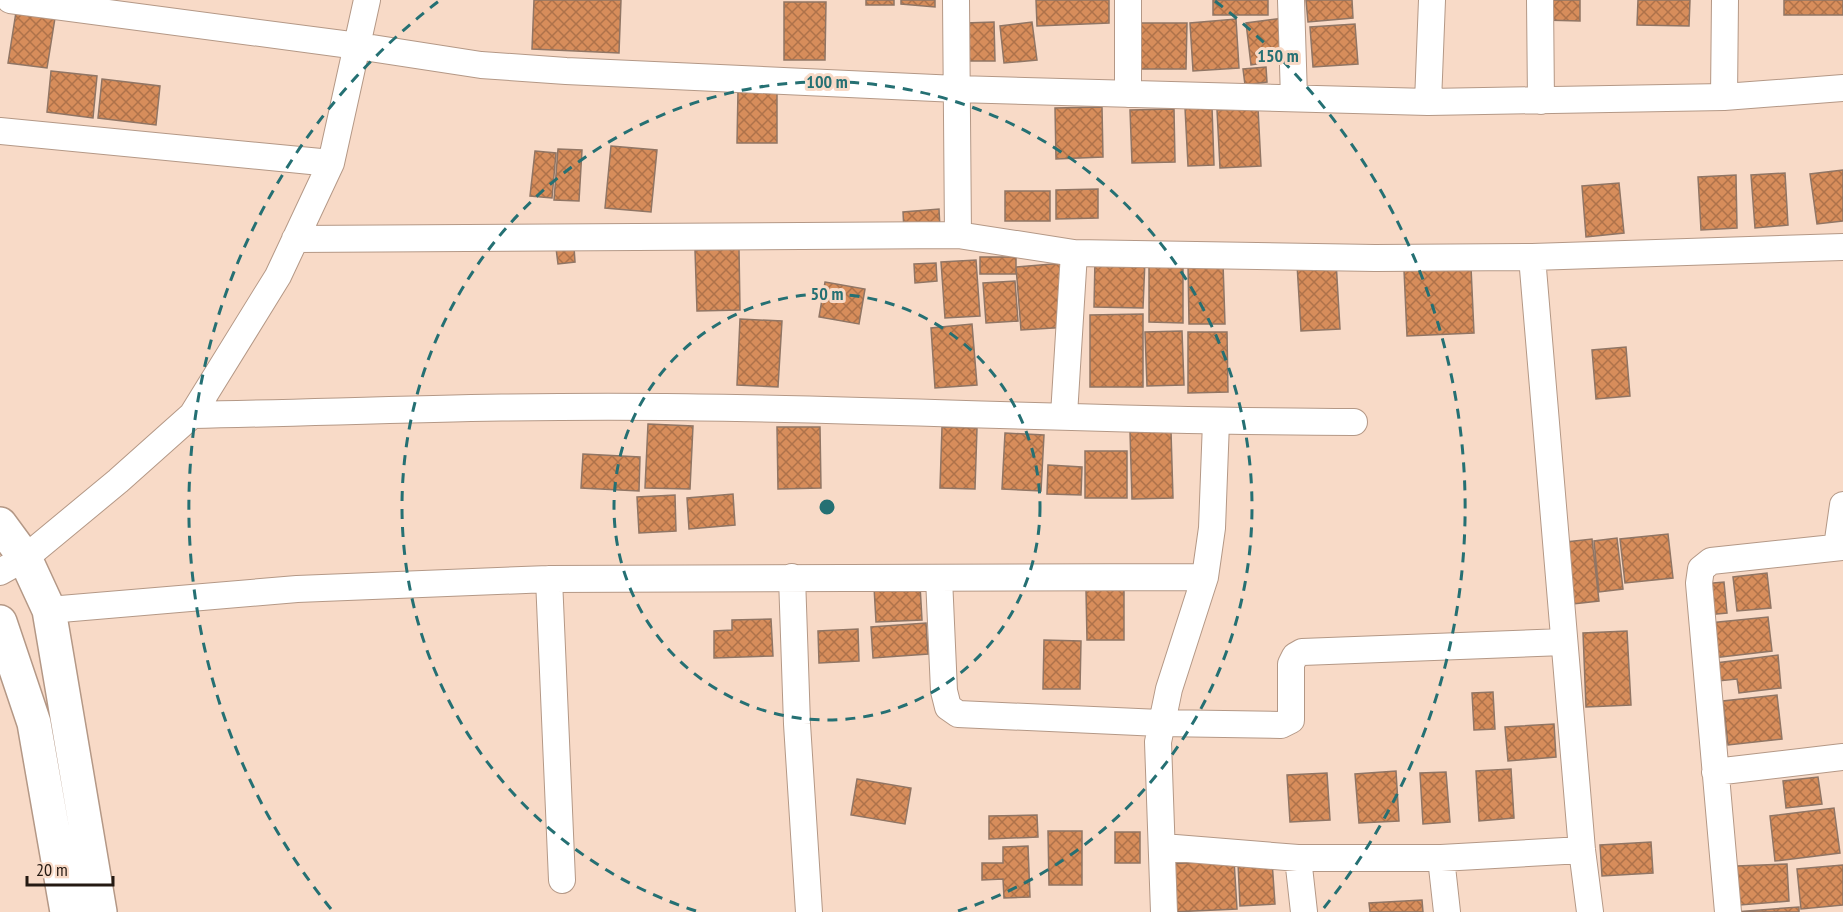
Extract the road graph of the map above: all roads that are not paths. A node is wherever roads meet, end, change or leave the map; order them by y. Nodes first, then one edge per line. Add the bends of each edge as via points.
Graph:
1 (10, 0) edge
2 (367, 0) edge
3 (956, 0) edge
4 (1128, 0) edge
5 (1291, 0) edge
6 (1432, 0) edge
7 (1540, 0) edge
8 (1725, 0) edge
9 (358, 46) junction
10 (1843, 88) edge
11 (957, 90) junction
12 (1128, 93) junction
13 (1724, 97) junction
14 (1294, 98) junction
15 (1541, 101) junction
16 (1428, 102) junction
17 (0, 131) edge
18 (331, 163) junction
19 (958, 235) junction
20 (295, 240) junction
21 (1843, 247) edge
22 (1074, 253) junction
23 (1532, 257) junction
24 (192, 415) junction
25 (1064, 415) junction
26 (1216, 422) junction
27 (1354, 422) dead end
28 (1843, 506) edge
29 (0, 524) edge
30 (1840, 547) edge
31 (13, 565) edge
32 (792, 577) junction
33 (1205, 577) junction
34 (939, 578) junction
35 (549, 579) junction
36 (49, 610) junction
37 (0, 622) edge
38 (1564, 642) junction
39 (1160, 723) junction
40 (1843, 757) edge
41 (1715, 772) junction
42 (1163, 848) junction
43 (1582, 850) junction
44 (1298, 858) junction
45 (1441, 858) junction
46 (562, 880) dead end
47 (67, 912) edge
48 (100, 912) edge
49 (809, 912) edge
50 (1164, 912) edge
51 (1305, 912) edge
52 (1447, 912) edge
53 (1590, 912) edge
54 (1728, 912) edge

1 - 9 street
2 - 9 street
3 - 11 street
4 - 12 street
5 - 14 street
6 - 16 street
7 - 15 street
8 - 13 street
9 - 11 street via 481,65
9 - 18 street
10 - 13 street
11 - 12 street
11 - 19 street
12 - 14 street
13 - 15 street
14 - 16 street
15 - 16 street
17 - 18 street
18 - 20 street
19 - 20 street
19 - 22 street
20 - 24 street via 278,276
21 - 23 street
22 - 23 street
22 - 25 street
23 - 38 street
24 - 25 street via 663,407
24 - 31 street via 118,481
25 - 26 street
26 - 27 street
26 - 33 street via 1212,528
28 - 30 street
29 - 31 street
30 - 41 street via 1711,561 1701,569 1698,583
31 - 36 street
32 - 34 street
32 - 35 street
32 - 49 street
33 - 34 street
33 - 39 street
34 - 39 street via 944,691 948,706 958,714
35 - 36 street via 297,589
35 - 46 street
36 - 48 street
37 - 47 street via 33,723
38 - 39 street via 1302,652 1292,663 1291,720 1287,724
38 - 43 street
39 - 42 street
40 - 41 street
41 - 54 street
42 - 44 street
42 - 50 street
43 - 45 street
43 - 53 street
44 - 45 street
44 - 51 street
45 - 52 street

